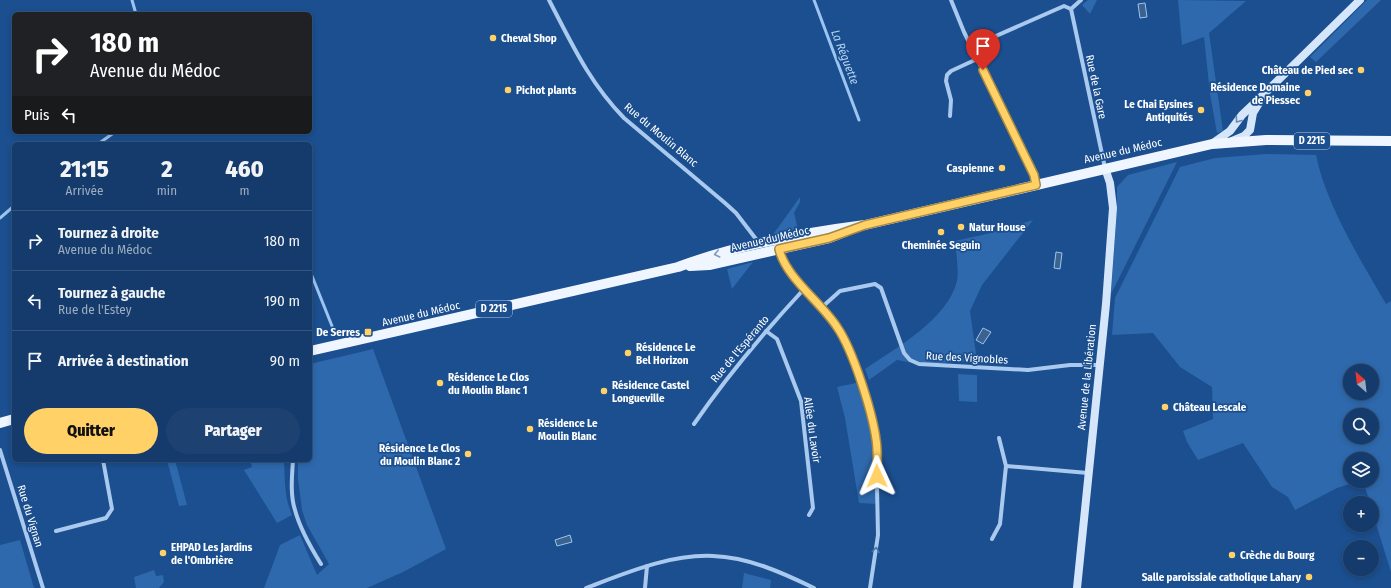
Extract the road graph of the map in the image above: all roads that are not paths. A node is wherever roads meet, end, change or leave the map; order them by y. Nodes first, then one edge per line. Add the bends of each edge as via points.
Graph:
1 (549, 0) edge
2 (951, 0) edge
3 (1081, 0) edge
4 (1360, 0) edge
5 (1071, 9) junction
6 (971, 47) junction
7 (977, 59) junction
8 (1263, 96) junction
9 (950, 116) dead end
10 (1250, 130) junction
11 (1266, 140) junction
12 (1232, 141) junction
13 (1391, 141) edge
14 (1212, 144) junction
15 (1105, 168) junction
16 (1036, 185) junction
17 (778, 245) junction
18 (760, 249) junction
19 (804, 288) junction
20 (821, 308) junction
21 (766, 331) junction
22 (312, 351) edge
23 (1098, 365) junction
24 (12, 420) edge
25 (0, 423) edge
26 (694, 424) dead end
27 (999, 438) dead end
28 (0, 450) edge
29 (103, 462) edge
30 (293, 462) edge
31 (1006, 466) junction
32 (1088, 473) junction
33 (808, 515) dead end
34 (56, 531) dead end
35 (992, 539) dead end
36 (321, 564) dead end
37 (647, 566) junction
38 (43, 588) edge
39 (586, 588) edge
40 (645, 588) edge
41 (814, 588) edge
42 (870, 588) edge
43 (1077, 588) edge

1 - 18 street, Rue du Moulin Blanc via 587,72 613,107 725,202 754,235
2 - 6 street
3 - 5 street
4 - 8 street
5 - 6 street via 1064,6
5 - 15 street, Rue de la Gare
6 - 7 street
7 - 9 street via 947,75 951,100
7 - 16 street via 1034,175
8 - 10 street via 1253,113
8 -> 14 street via 1242,115 1230,131
10 - 11 street
10 - 12 street
11 - 12 main road, Avenue du Médoc / D 2215
11 - 13 main road, Avenue du Médoc / D 2215
12 - 14 main road, Avenue du Médoc / D 2215
14 - 15 main road, Avenue du Médoc / D 2215
15 - 16 main road, Avenue du Médoc / D 2215
15 - 23 street, Avenue de la Libération via 1113,208 1106,304
16 - 17 main road, Avenue du Médoc / D 2215 via 865,225 827,230
17 - 18 main road, Avenue du Médoc / D 2215
17 - 19 street via 785,264
18 - 22 main road, Avenue du Médoc / D 2215 via 708,256 678,267
19 - 20 street
19 - 21 street, Rue de l'Espéranto
20 - 23 street, Rue des Vignobles via 840,291 875,284 881,288 904,354 919,364 1028,370
42 -> 20 street via 878,535 876,439 861,382 845,343 837,327
21 - 26 street, Rue de l'Espéranto via 715,393
21 - 33 street, Allée du Lavoir via 777,339 801,401 813,508
23 - 32 street, Avenue de la Libération
24 - 25 main road
27 - 31 street
28 - 38 street, Rue du Vignan
29 - 34 street via 112,509 110,514 106,518
30 - 36 street via 295,510
31 - 32 street
31 - 35 street via 1000,524
32 - 43 street, Avenue de la Libération
37 - 39 street
37 - 40 street
37 - 41 street via 697,556 726,557 779,571

